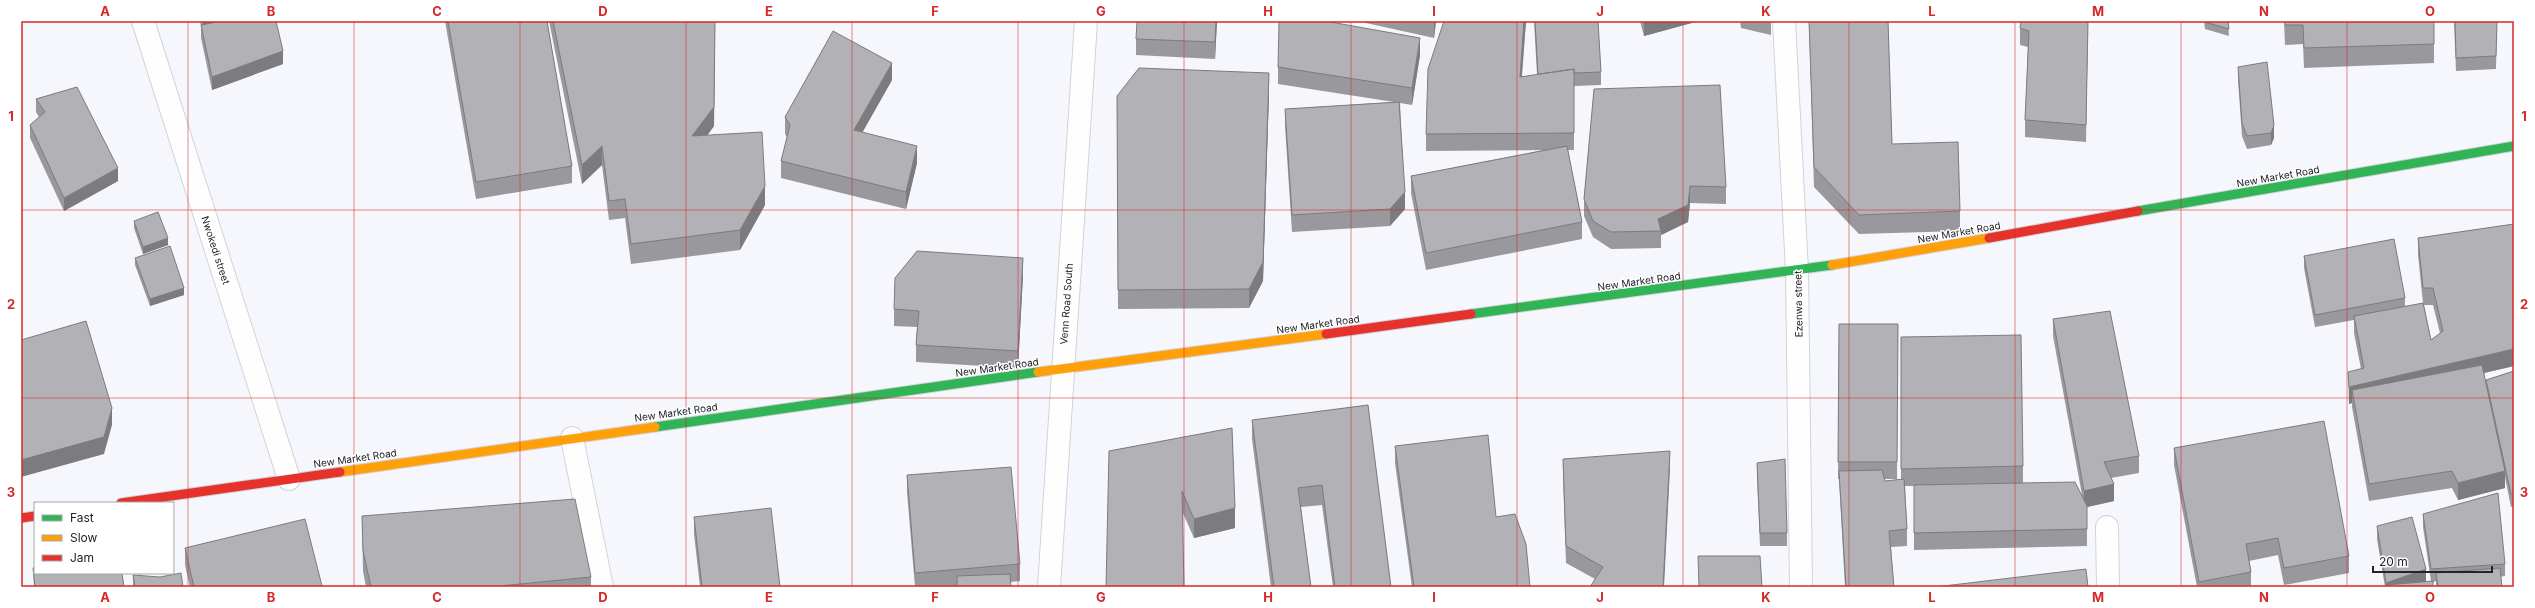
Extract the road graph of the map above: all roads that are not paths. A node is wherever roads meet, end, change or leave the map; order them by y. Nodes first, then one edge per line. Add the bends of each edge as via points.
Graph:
1 (143, 21) edge
2 (1086, 21) edge
3 (1784, 21) edge
4 (2514, 146) edge
5 (1797, 271) junction
6 (1062, 369) junction
7 (572, 438) junction
8 (289, 479) junction
9 (128, 502) edge
10 (34, 516) edge
11 (21, 518) edge
12 (2107, 526) dead end
13 (602, 587) edge
14 (1050, 587) edge
15 (1801, 587) edge
16 (2108, 587) edge

1 - 8 street, Nwokedi street
2 - 6 street, Venn Road South
3 - 5 street, Ezenwa street
4 - 5 street, New Market Road
5 - 6 street, New Market Road
5 - 15 street, Ezenwa street
6 - 7 street, New Market Road
6 - 14 street, Venn Road South
7 - 8 street, New Market Road
7 - 13 street
8 - 9 street, New Market Road
10 - 11 street
12 - 16 street

